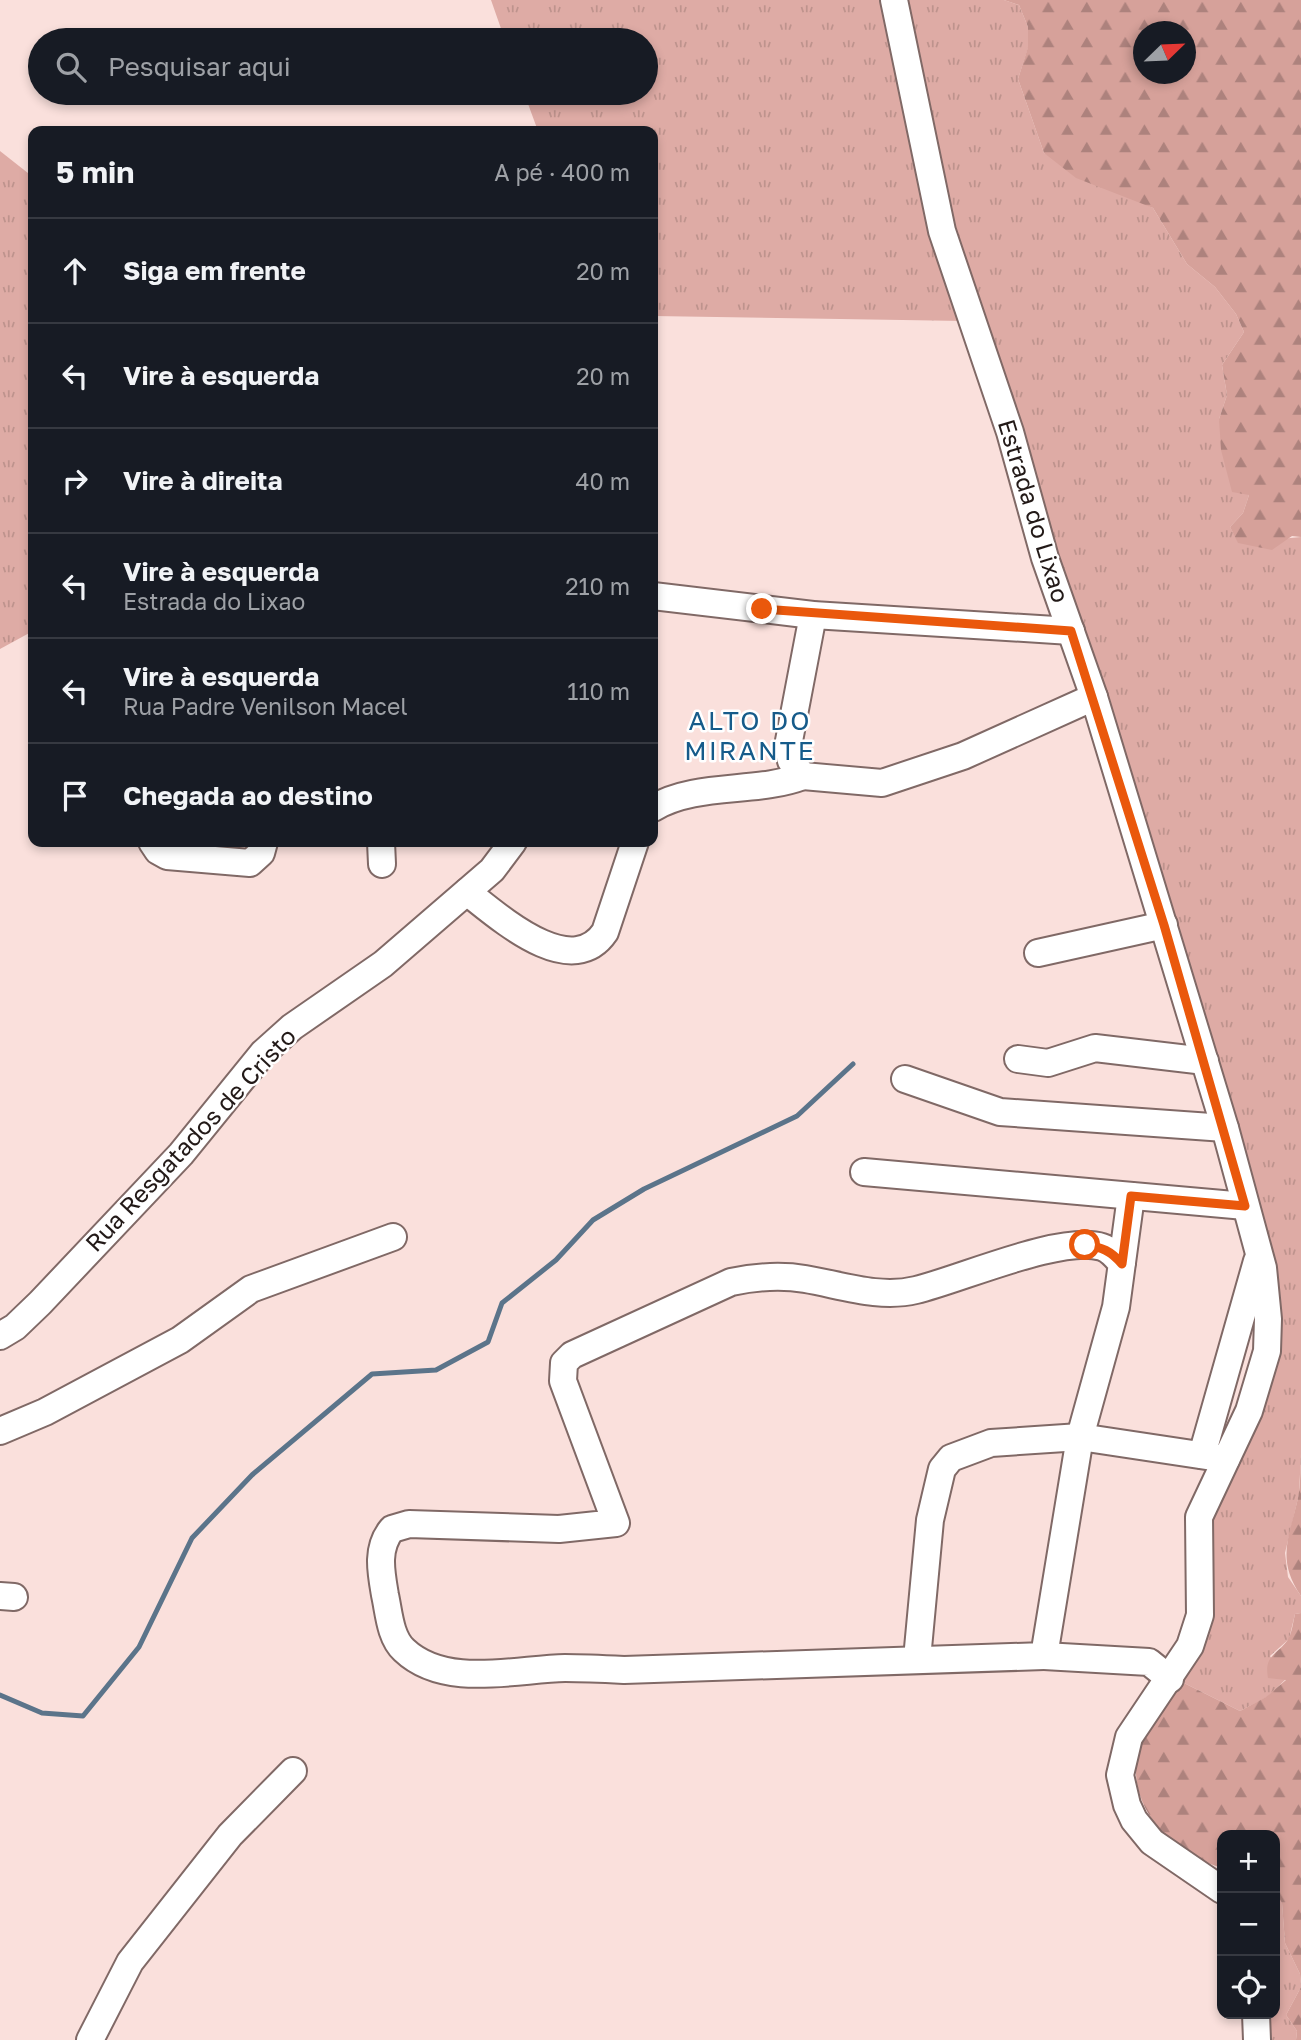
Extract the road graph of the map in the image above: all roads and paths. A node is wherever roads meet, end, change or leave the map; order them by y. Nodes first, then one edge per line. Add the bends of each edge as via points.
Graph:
1 (894, 0) edge
2 (658, 597) edge
3 (813, 615) junction
4 (1071, 631) junction
5 (1094, 697) junction
6 (803, 776) junction
7 (658, 806) edge
8 (156, 847) edge
9 (263, 847) edge
10 (509, 847) edge
11 (633, 847) edge
12 (467, 892) junction
13 (1164, 925) junction
14 (1038, 953) dead end
15 (1018, 1059) dead end
16 (1205, 1061) junction
17 (905, 1079) dead end
18 (1225, 1128) junction
19 (864, 1171) dead end
20 (1131, 1196) junction
21 (1245, 1206) junction
22 (393, 1237) dead end
23 (1259, 1252) junction
24 (1122, 1264) junction
25 (0, 1336) edge
26 (0, 1431) edge
27 (1080, 1437) junction
28 (1214, 1457) junction
29 (1044, 1656) junction
30 (917, 1659) junction
31 (1170, 1679) junction
32 (293, 1771) dead end
33 (1217, 1887) edge
34 (1256, 2019) edge
35 (90, 2040) edge
36 (1257, 2040) edge

1 - 4 street, Estrada do Lixao via 942,231
2 - 3 street
3 - 4 street
3 - 6 street via 788,746 791,761
4 - 5 street, Estrada do Lixao
5 - 6 street via 963,756 882,783
5 - 13 street, Estrada do Lixao
6 - 7 street
8 - 9 street via 167,856 250,863
10 - 12 street, Rua Resgatados de Cristo
11 - 12 street via 605,932 588,950 564,950 534,939
12 - 25 street, Rua Resgatados de Cristo via 383,964 292,1027 264,1053 181,1154 40,1303
13 - 14 street
13 - 16 street, Estrada do Lixao
15 - 16 street via 1048,1063 1095,1048
16 - 18 street, Estrada do Lixao
17 - 18 street via 1000,1112
18 - 21 street, Estrada do Lixao
19 - 20 street
20 - 21 street
20 - 24 street
21 - 23 street, Estrada do Lixao
22 - 26 street via 251,1289 180,1340 46,1412
23 - 28 street
23 - 28 street, Estrada do Lixao via 1268,1351 1249,1411
24 - 27 street via 1116,1307
24 - 30 street via 1102,1247 1085,1245 1026,1256 898,1293 786,1277 731,1282 564,1363 563,1381 616,1523 559,1529 408,1524 392,1529 382,1548 380,1566 395,1637 404,1650 439,1669 470,1674
27 - 28 street
27 - 29 street
27 - 30 street via 990,1443 951,1458 942,1469 930,1520
28 - 31 street, Estrada do Lixao via 1199,1517 1200,1615 1190,1646
29 - 30 street
29 - 31 street via 1149,1662
31 - 33 street, Estrada do Lixao via 1129,1737 1120,1775 1133,1820 1152,1842
32 - 35 street via 230,1835 130,1962
34 - 36 street

